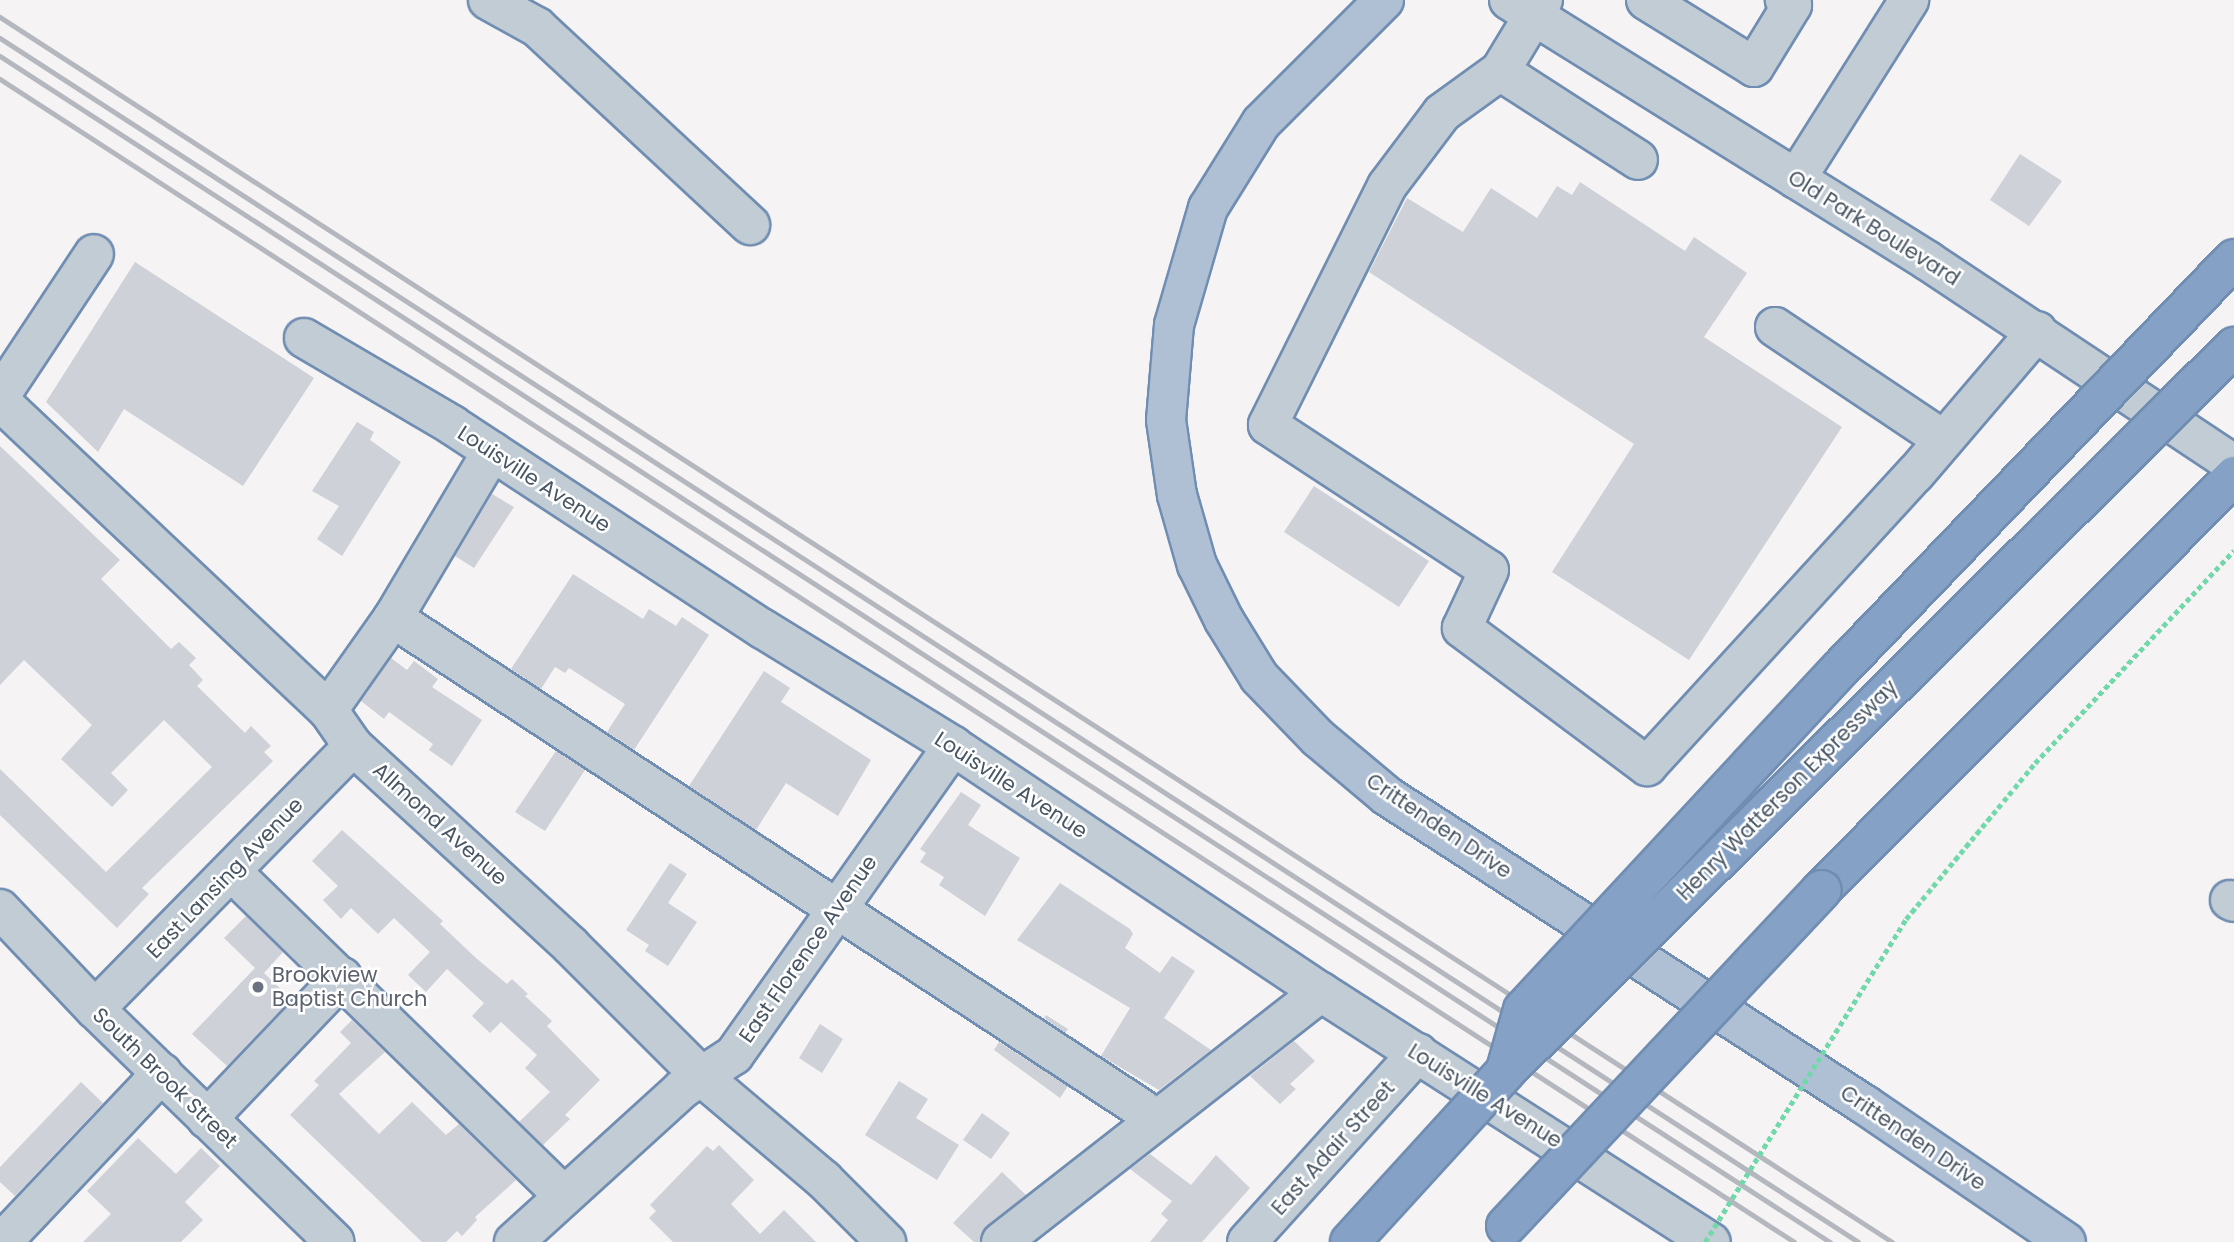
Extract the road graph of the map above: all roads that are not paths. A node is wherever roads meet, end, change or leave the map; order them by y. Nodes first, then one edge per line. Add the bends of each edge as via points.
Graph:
1 (488, 0) edge
2 (1384, 0) edge
3 (1646, 0) edge
4 (1785, 0) edge
5 (1909, 0) edge
6 (1528, 5) edge
7 (1500, 71) junction
8 (1638, 160) dead end
9 (1796, 178) junction
10 (750, 225) dead end
11 (94, 254) dead end
12 (2234, 259) edge
13 (1775, 327) dead end
14 (2037, 331) junction
15 (304, 338) dead end
16 (2234, 347) edge
17 (0, 398) edge
18 (1944, 440) junction
19 (492, 451) junction
20 (2234, 464) edge
21 (2234, 476) edge
22 (393, 618) junction
23 (328, 710) junction
24 (353, 746) junction
25 (954, 746) junction
26 (232, 872) junction
27 (836, 908) junction
28 (0, 909) edge
29 (342, 977) junction
30 (1321, 992) junction
31 (95, 1009) junction
32 (1418, 1053) junction
33 (1506, 1071) junction
34 (162, 1073) junction
35 (701, 1076) junction
36 (1142, 1109) dead end
37 (207, 1119) junction
38 (563, 1195) junction
39 (1499, 1234) edge
40 (1694, 1238) edge
41 (2, 1242) edge
42 (334, 1242) edge
43 (514, 1242) edge
44 (886, 1242) edge
45 (1001, 1242) edge
46 (1247, 1242) edge
47 (1350, 1242) edge
48 (2066, 1242) edge

1 - 10 street via 537,27
2 - 48 main road, Crittenden Drive via 1261,123 1208,208 1174,325 1166,420 1177,495 1197,565 1224,620 1259,677 1318,737 1387,796 1854,1098
3 - 4 street via 1754,67 1792,5
5 - 9 street
6 - 7 street
6 - 9 street, Old Park Boulevard
7 - 8 street
7 - 18 street via 1441,113 1387,186 1268,425 1489,570 1462,628 1647,766
9 - 14 street, Old Park Boulevard
11 - 17 street
12 - 33 highway, bridge via 1831,678 1522,1010
13 - 18 street
14 - 18 street
14 - 20 street, Old Park Boulevard
15 - 19 street, Louisville Avenue
16 - 33 highway, Henry Watterson Expressway, bridge
17 - 23 street, Allmond Avenue
19 - 22 street
19 - 25 street, Louisville Avenue via 763,629
21 - 39 highway, bridge via 1821,890
22 - 23 street
22 - 27 street
23 - 24 street, Allmond Avenue
24 - 26 street, East Lansing Avenue
24 - 35 street, Allmond Avenue via 571,946
25 - 27 street, East Florence Avenue
25 - 30 street, Louisville Avenue
26 - 29 street
26 - 31 street, East Lansing Avenue
27 - 35 street, East Florence Avenue via 734,1055
27 - 36 street
28 - 31 street, South Brook Street
29 - 37 street
29 - 38 street
30 - 32 street, Louisville Avenue
30 - 45 street
31 - 34 street, South Brook Street
32 - 40 street, Louisville Avenue
32 - 46 street, East Adair Street
33 - 47 highway, Henry Watterson Expressway, bridge
34 - 37 street, South Brook Street
34 - 41 street
35 - 38 street, East Florence Avenue
35 - 44 street, Allmond Avenue via 824,1180
37 - 42 street, South Brook Street
38 - 43 street, East Florence Avenue

